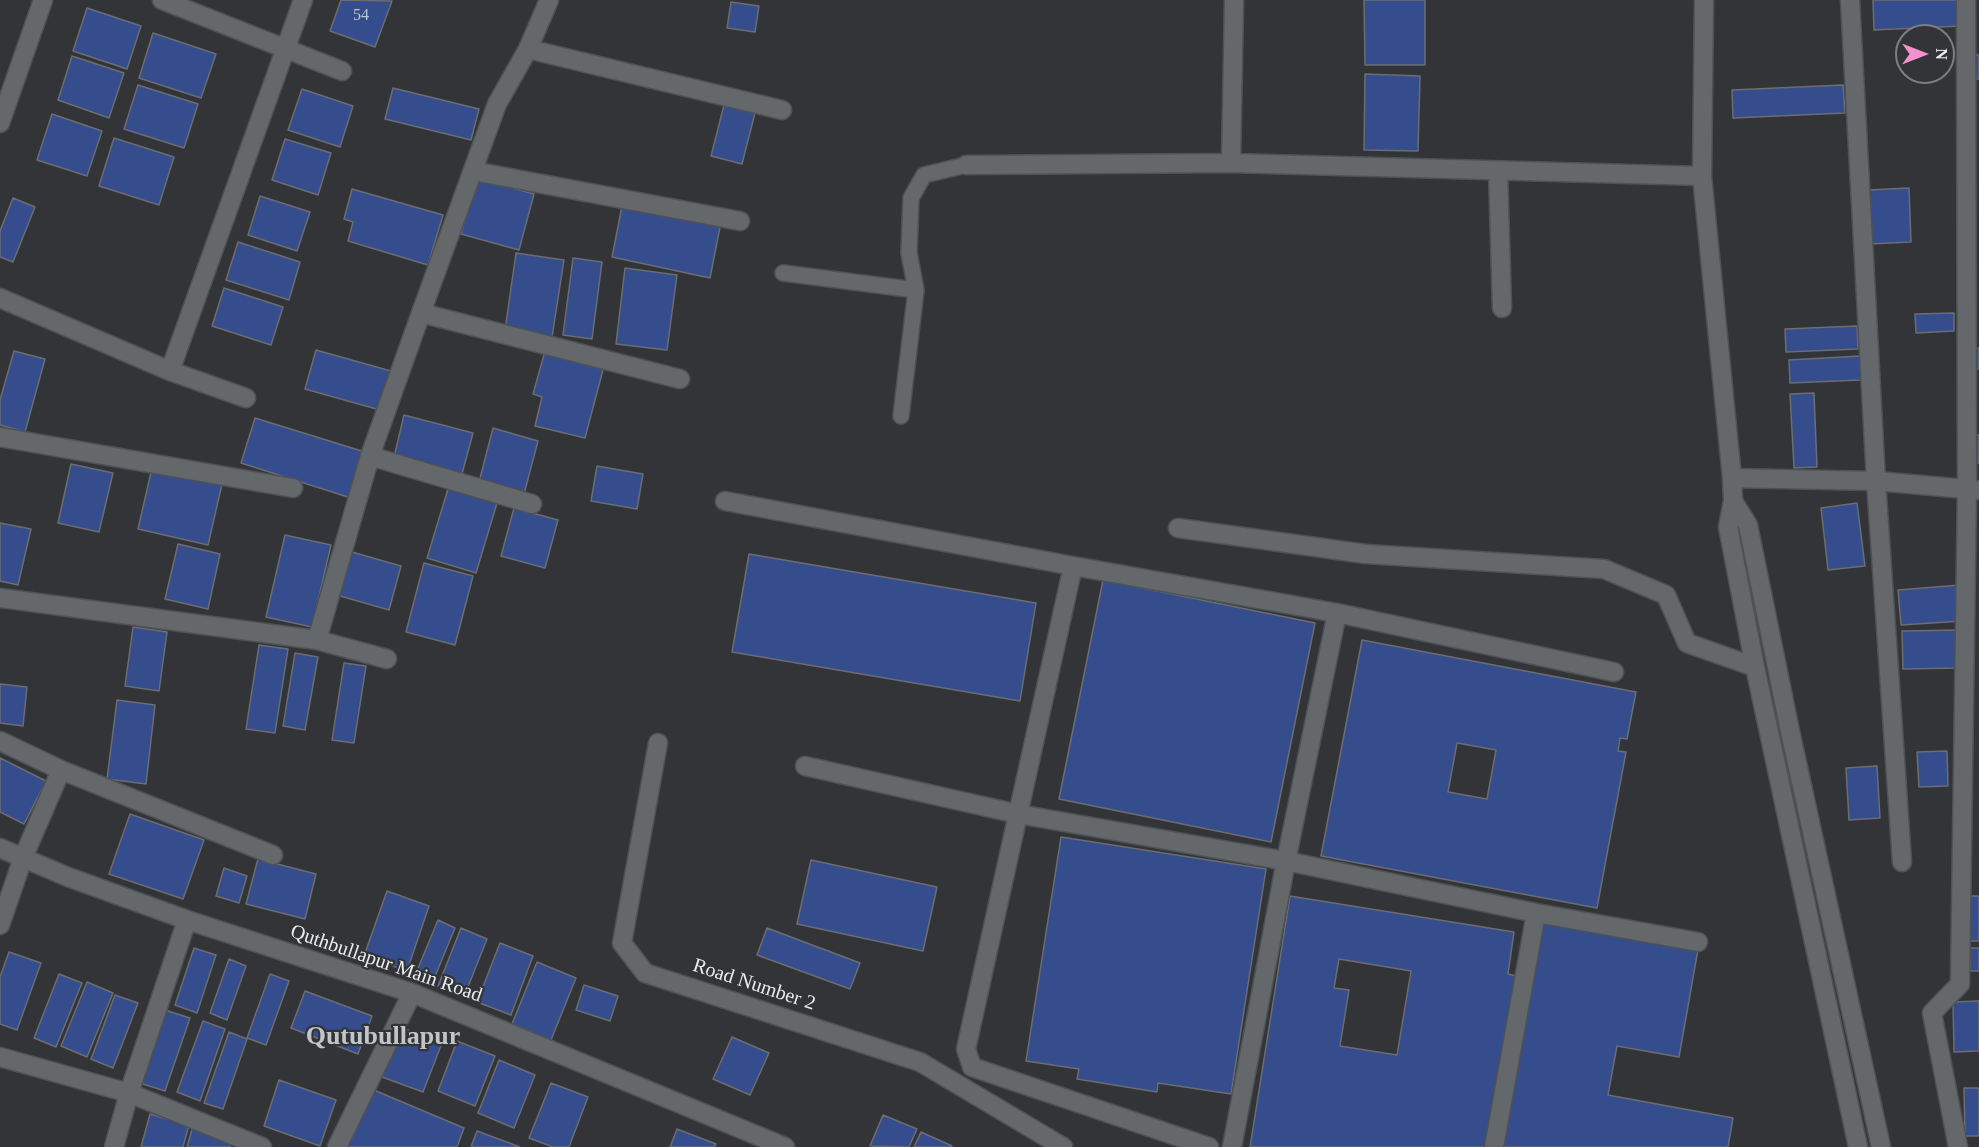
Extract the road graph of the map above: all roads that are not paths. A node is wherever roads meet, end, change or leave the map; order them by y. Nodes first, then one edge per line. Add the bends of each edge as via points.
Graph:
1 (43, 0) edge
2 (162, 0) edge
3 (303, 0) edge
4 (549, 0) edge
5 (1234, 0) edge
6 (1704, 0) edge
7 (1850, 0) edge
8 (1966, 0) edge
9 (286, 48) junction
10 (528, 49) junction
11 (342, 71) dead end
12 (782, 110) dead end
13 (0, 123) edge
14 (1231, 163) junction
15 (966, 165) joint
16 (473, 171) junction
17 (1498, 171) junction
18 (1702, 176) junction
19 (740, 221) dead end
20 (783, 273) dead end
21 (916, 291) junction
22 (0, 298) edge
23 (1502, 308) dead end
24 (421, 313) junction
25 (170, 371) junction
26 (680, 379) dead end
27 (246, 398) dead end
28 (901, 416) dead end
29 (0, 437) edge
30 (370, 456) junction
31 (1732, 478) junction
32 (1876, 481) junction
33 (293, 488) dead end
34 (1973, 489) edge
35 (725, 501) dead end
36 (1733, 501) junction
37 (532, 504) dead end
38 (1178, 528) dead end
39 (1073, 566) junction
40 (0, 598) edge
41 (1337, 613) junction
42 (317, 640) junction
43 (387, 659) dead end
44 (1755, 667) junction
45 (1614, 672) dead end
46 (0, 741) edge
47 (658, 743) dead end
48 (805, 766) dead end
49 (61, 770) junction
50 (1017, 814) junction
51 (0, 848) edge
52 (273, 855) dead end
53 (23, 858) junction
54 (1286, 861) junction
55 (1902, 862) dead end
56 (1536, 913) junction
57 (187, 920) junction
58 (0, 925) edge
59 (1698, 942) dead end
60 (412, 993) junction
61 (0, 1057) edge
62 (129, 1093) junction
63 (114, 1147) edge
64 (262, 1147) edge
65 (337, 1147) edge
66 (785, 1147) edge
67 (1063, 1147) edge
68 (1209, 1147) edge
69 (1232, 1147) edge
70 (1494, 1147) edge
71 (1858, 1147) edge
72 (1881, 1147) edge
73 (1958, 1147) edge

1 - 13 street
2 - 9 street
3 - 9 street
4 - 10 street
5 - 14 street
6 - 18 street
7 - 32 street
8 - 34 street
9 - 11 street
9 - 25 street
10 - 12 street
10 - 16 street via 497,104
14 - 15 street
14 - 17 street
15 - 21 lane via 924,175 911,198 909,253
16 - 19 street
16 - 24 street
17 - 18 street
17 - 23 street
18 - 31 street
20 - 21 lane
21 - 28 lane
22 - 25 street
24 - 26 street
24 - 30 street
25 - 27 street
29 - 33 street
30 - 37 street
30 - 42 street
31 - 32 street
31 - 36 street
32 - 34 street
32 - 55 street
34 - 73 street via 1960,984 1932,1013
35 - 39 street
36 - 44 street via 1728,527
36 - 72 street via 1748,525
38 - 44 street via 1366,554 1604,569 1666,595 1688,643
39 - 41 street
39 - 50 street
40 - 42 street
41 - 45 street
41 - 54 street
42 - 43 street
44 - 71 street
46 - 49 street
47 - 67 street, Road Number 2 via 622,943 645,973 920,1062
48 - 50 street
49 - 52 street
49 - 53 street
50 - 54 street
50 - 68 street via 966,1049 972,1067
51 - 53 street, Quthbullapur Main Road
53 - 57 street, Quthbullapur Main Road
53 - 58 street
54 - 56 street
54 - 69 street
56 - 59 street
56 - 70 street
57 - 60 street, Quthbullapur Main Road
57 - 62 street
60 - 65 street
60 - 66 street, Quthbullapur Main Road
61 - 62 street
62 - 63 street
62 - 64 street

